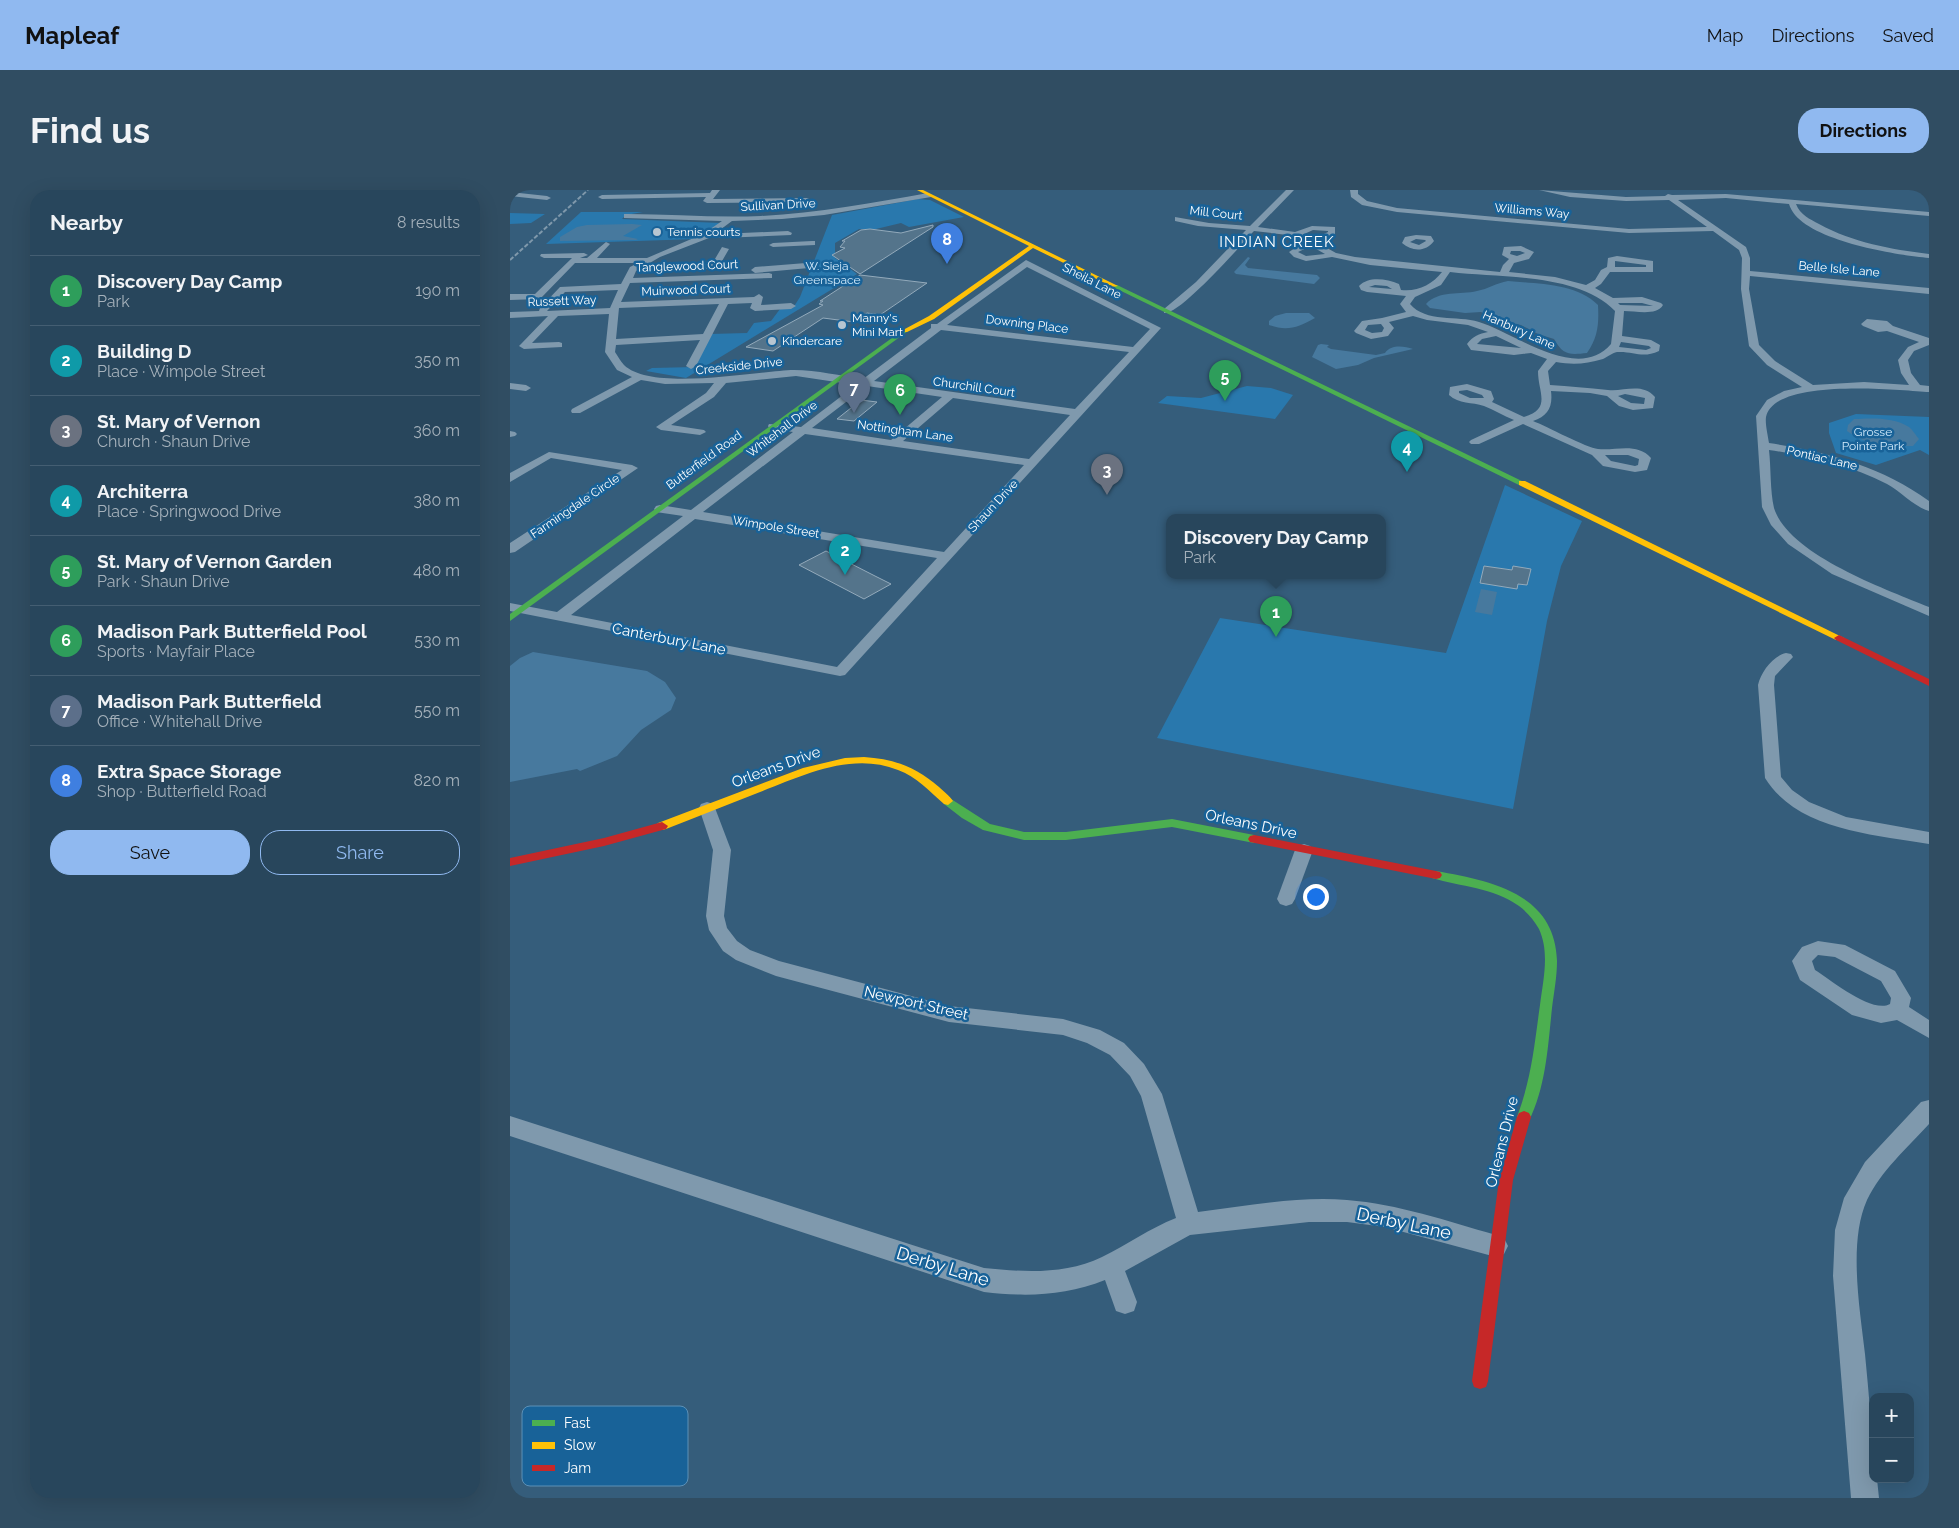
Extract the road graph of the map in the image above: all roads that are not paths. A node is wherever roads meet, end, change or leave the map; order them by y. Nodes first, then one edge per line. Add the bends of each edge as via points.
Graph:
1 (667, 190) edge
2 (1290, 190) edge
3 (1354, 190) edge
4 (1543, 190) edge
5 (1656, 190) edge
6 (923, 192) edge
7 (510, 194) edge
8 (711, 195) edge
9 (661, 196) junction
10 (769, 196) edge
11 (602, 197) dead end
12 (631, 197) junction
13 (547, 198) dead end
14 (1671, 198) junction
15 (807, 200) dead end
16 (1792, 202) junction
17 (626, 204) dead end
18 (1928, 214) edge
19 (627, 216) dead end
20 (642, 216) junction
21 (794, 216) junction
22 (730, 219) junction
23 (752, 219) junction
24 (1178, 219) dead end
25 (1921, 223) dead end
26 (1251, 228) junction
27 (1716, 229) junction
28 (788, 233) junction
29 (768, 234) junction
30 (1295, 235) junction
31 (720, 236) dead end
32 (812, 243) dead end
33 (1313, 243) junction
34 (606, 244) dead end
35 (783, 244) junction
36 (1029, 244) junction
37 (1415, 247) dead end
38 (725, 249) dead end
39 (1333, 254) junction
40 (544, 256) dead end
41 (1929, 256) edge
42 (575, 258) junction
43 (592, 258) junction
44 (1515, 258) dead end
45 (646, 260) junction
46 (1404, 265) junction
47 (1746, 265) junction
48 (806, 266) dead end
49 (1022, 266) joint
50 (1611, 268) dead end
51 (1448, 270) junction
52 (1504, 275) junction
53 (683, 278) junction
54 (625, 284) junction
55 (764, 288) junction
56 (1584, 288) junction
57 (544, 289) junction
58 (563, 289) junction
59 (1397, 290) dead end
60 (1929, 291) edge
61 (680, 293) dead end
62 (1412, 295) junction
63 (555, 296) junction
64 (510, 297) edge
65 (537, 297) junction
66 (1610, 300) junction
67 (675, 302) junction
68 (722, 305) junction
69 (791, 306) dead end
70 (615, 308) junction
71 (1618, 308) junction
72 (543, 310) dead end
73 (1167, 310) junction
74 (1412, 313) junction
75 (554, 314) junction
76 (510, 315) edge
77 (1383, 321) dead end
78 (914, 324) junction
79 (1150, 325) joint
80 (941, 327) junction
81 (1888, 328) dead end
82 (1495, 333) junction
83 (706, 337) junction
84 (1617, 338) junction
85 (1928, 341) edge
86 (611, 342) junction
87 (559, 345) dead end
88 (1612, 349) junction
89 (1136, 350) junction
90 (1534, 350) junction
91 (1552, 359) junction
92 (691, 366) dead end
93 (640, 376) junction
94 (838, 379) junction
95 (722, 381) junction
96 (864, 384) junction
97 (510, 386) edge
98 (526, 388) dead end
99 (1545, 388) junction
100 (1811, 388) junction
101 (1923, 389) edge
102 (1610, 394) dead end
103 (949, 396) junction
104 (1485, 404) dead end
105 (576, 411) dead end
106 (1078, 413) junction
107 (1523, 421) junction
108 (773, 426) junction
109 (803, 430) junction
110 (700, 432) dead end
111 (1430, 439) junction
112 (1475, 442) junction
113 (894, 444) junction
114 (1763, 446) junction
115 (1596, 453) dead end
116 (1467, 456) junction
117 (1032, 463) junction
118 (510, 478) edge
119 (1929, 507) edge
120 (660, 509) junction
121 (694, 514) junction
122 (510, 549) edge
123 (947, 556) junction
124 (514, 611) edge
125 (1929, 612) edge
126 (559, 617) junction
127 (1786, 657) dead end
128 (817, 668) joint
129 (1929, 683) edge
130 (707, 808) junction
131 (1929, 838) edge
132 (1304, 850) junction
133 (510, 862) edge
134 (1286, 899) dead end
135 (1897, 1010) junction
136 (1929, 1030) edge
137 (1929, 1109) edge
138 (510, 1126) edge
139 (1190, 1224) junction
140 (1496, 1246) junction
141 (1111, 1265) junction
142 (1125, 1302) dead end
143 (1480, 1381) dead end
144 (1865, 1498) edge

1 - 9 street
2 - 26 street
3 - 27 street, Williams Way via 1359,200 1397,210 1448,211 1635,231
4 - 14 street, Williams Way via 1610,198
5 - 14 street
6 - 21 street, Sullivan Drive via 844,211
6 - 36 main road
7 - 13 street
8 - 9 street via 685,201 689,196
8 - 10 street
9 - 12 street
9 - 20 street
10 - 15 street
10 - 23 street
11 - 12 street
12 - 17 street
14 - 16 street, Williams Way via 1714,196
14 - 27 street
16 - 18 street, Williams Way
16 - 41 street via 1798,215 1838,238 1882,250
18 - 25 street
19 - 20 street, Sullivan Drive
20 - 22 street, Sullivan Drive
21 - 23 street, Sullivan Drive
21 - 28 street
22 - 23 street, Sullivan Drive
22 - 45 street, Creekside Drive via 706,236
24 - 26 street, Mill Court
26 - 30 street
26 - 73 street via 1196,286
27 - 47 street via 1740,246
28 - 29 street
28 - 35 street
29 - 31 street
29 - 35 street via 762,245
30 - 33 street
30 - 33 street via 1312,228 1332,229 1332,234 1326,239
32 - 35 street
33 - 39 street
33 - 39 street via 1302,245 1294,254 1317,258
34 - 43 street
36 - 73 main road
36 - 78 main road, Butterfield Road via 932,317
37 - 46 street
38 - 53 street via 715,266 690,267
39 - 46 street via 1368,262
40 - 42 street
42 - 43 street
42 - 57 street
43 - 45 street
44 - 52 street via 1506,266
45 - 54 street, Creekside Drive via 636,266
46 - 51 street
47 - 60 street, Belle Isle Lane
47 - 100 street via 1745,288 1754,346 1771,363
48 - 55 street
49 - 79 street, Sheila Lane via 1026,263
49 - 80 street, Whitehall Drive
50 - 56 street via 1604,272 1597,284
51 - 52 street
51 - 62 street via 1438,283
52 - 56 street via 1552,280
53 - 54 street, Tanglewood Court
53 - 55 street, Tanglewood Court via 752,272
54 - 58 street, Tanglewood Court
54 - 70 street, Creekside Drive
55 - 68 street, Muirwood Court
55 - 69 street
56 - 66 street
57 - 58 street, Tanglewood Court
57 - 65 street
58 - 63 street
59 - 62 street
61 - 67 street
62 - 74 street via 1405,304
63 - 65 street
63 - 72 street
64 - 65 street
66 - 71 street
66 - 71 street via 1650,301 1658,305 1656,310
67 - 68 street, Muirwood Court
67 - 70 street, Muirwood Court
68 - 83 street
70 - 75 street, Russett Way
70 - 86 street, Creekside Drive
71 - 84 street
73 - 111 main road
74 - 77 street
74 - 82 street, Hanbury Lane via 1476,324
75 - 76 street, Russett Way
75 - 87 street via 524,346
78 - 80 street, Downing Place
78 - 94 main road, Butterfield Road
79 - 89 street, Shaun Drive via 1156,328
80 - 89 street, Downing Place
80 - 96 street, Whitehall Drive
81 - 85 street
82 - 90 street, Hanbury Lane
82 - 90 street via 1474,340 1474,348 1500,352
83 - 86 street
83 - 92 street
84 - 88 street
84 - 88 street via 1651,343 1656,349 1647,353
85 - 101 street via 1912,349 1903,360 1906,373
86 - 93 street, Creekside Drive via 614,362
88 - 91 street, Hanbury Lane via 1586,360
89 - 106 street, Shaun Drive
90 - 91 street, Hanbury Lane
91 - 99 street via 1541,373
93 - 95 street, Creekside Drive via 691,383
93 - 105 street
94 - 95 street, Creekside Drive via 787,373
94 - 96 street, Churchill Court
94 - 108 main road, Butterfield Road
95 - 110 street via 710,394 661,427
96 - 103 street, Churchill Court
96 - 109 street, Whitehall Drive
97 - 98 street
99 - 102 street
99 - 107 street via 1546,402 1540,414
100 - 101 street
100 - 114 street via 1781,396 1768,404 1761,416
103 - 106 street, Churchill Court
103 - 113 street
104 - 107 street
106 - 117 street, Shaun Drive
107 - 112 street
107 - 115 street
108 - 109 street, Nottingham Lane
108 - 120 main road, Butterfield Road
109 - 113 street, Nottingham Lane
109 - 121 street, Whitehall Drive
111 - 112 main road
111 - 116 main road
112 - 116 main road
113 - 117 street, Nottingham Lane
114 - 119 street, Pontiac Lane via 1818,454 1860,466 1905,488
114 - 125 street via 1770,515 1778,528 1812,557
116 - 129 main road
117 - 123 street, Shaun Drive
118 - 122 street, Farmingdale Circle via 548,455 632,468
120 - 121 street, Wimpole Street
120 - 124 main road, Butterfield Road
121 - 123 street, Wimpole Street
121 - 126 street, Whitehall Drive
123 - 128 street, Shaun Drive via 840,672
124 - 126 street, Canterbury Lane
126 - 128 street, Canterbury Lane
127 - 131 street via 1768,675 1766,685 1772,778 1780,790 1795,803 1819,815
130 - 132 main road, Orleans Drive via 812,768 869,760 888,762 916,774 979,824 1024,837 1051,838 1172,823
130 - 133 main road, Orleans Drive via 660,827
130 - 139 street, Newport Street via 722,850 715,916 718,930 730,946 743,956 786,971 949,1014 1063,1027 1093,1036 1116,1049 1138,1070 1151,1094
132 - 134 street
132 - 140 main road, Orleans Drive via 1382,863 1501,890 1520,900 1544,928 1550,944 1551,966 1539,1066 1512,1149
135 - 135 street via 1880,1015 1860,1009 1807,975 1802,961 1805,954 1818,948 1838,950 1888,976 1901,998
135 - 136 street
137 - 144 street via 1873,1169 1856,1198 1847,1230 1845,1276
138 - 141 street, Derby Lane via 984,1280 1019,1285 1069,1281
139 - 140 street, Derby Lane via 1314,1211 1346,1211 1411,1222
139 - 141 street, Derby Lane
140 - 143 main road, Orleans Drive
141 - 142 street

